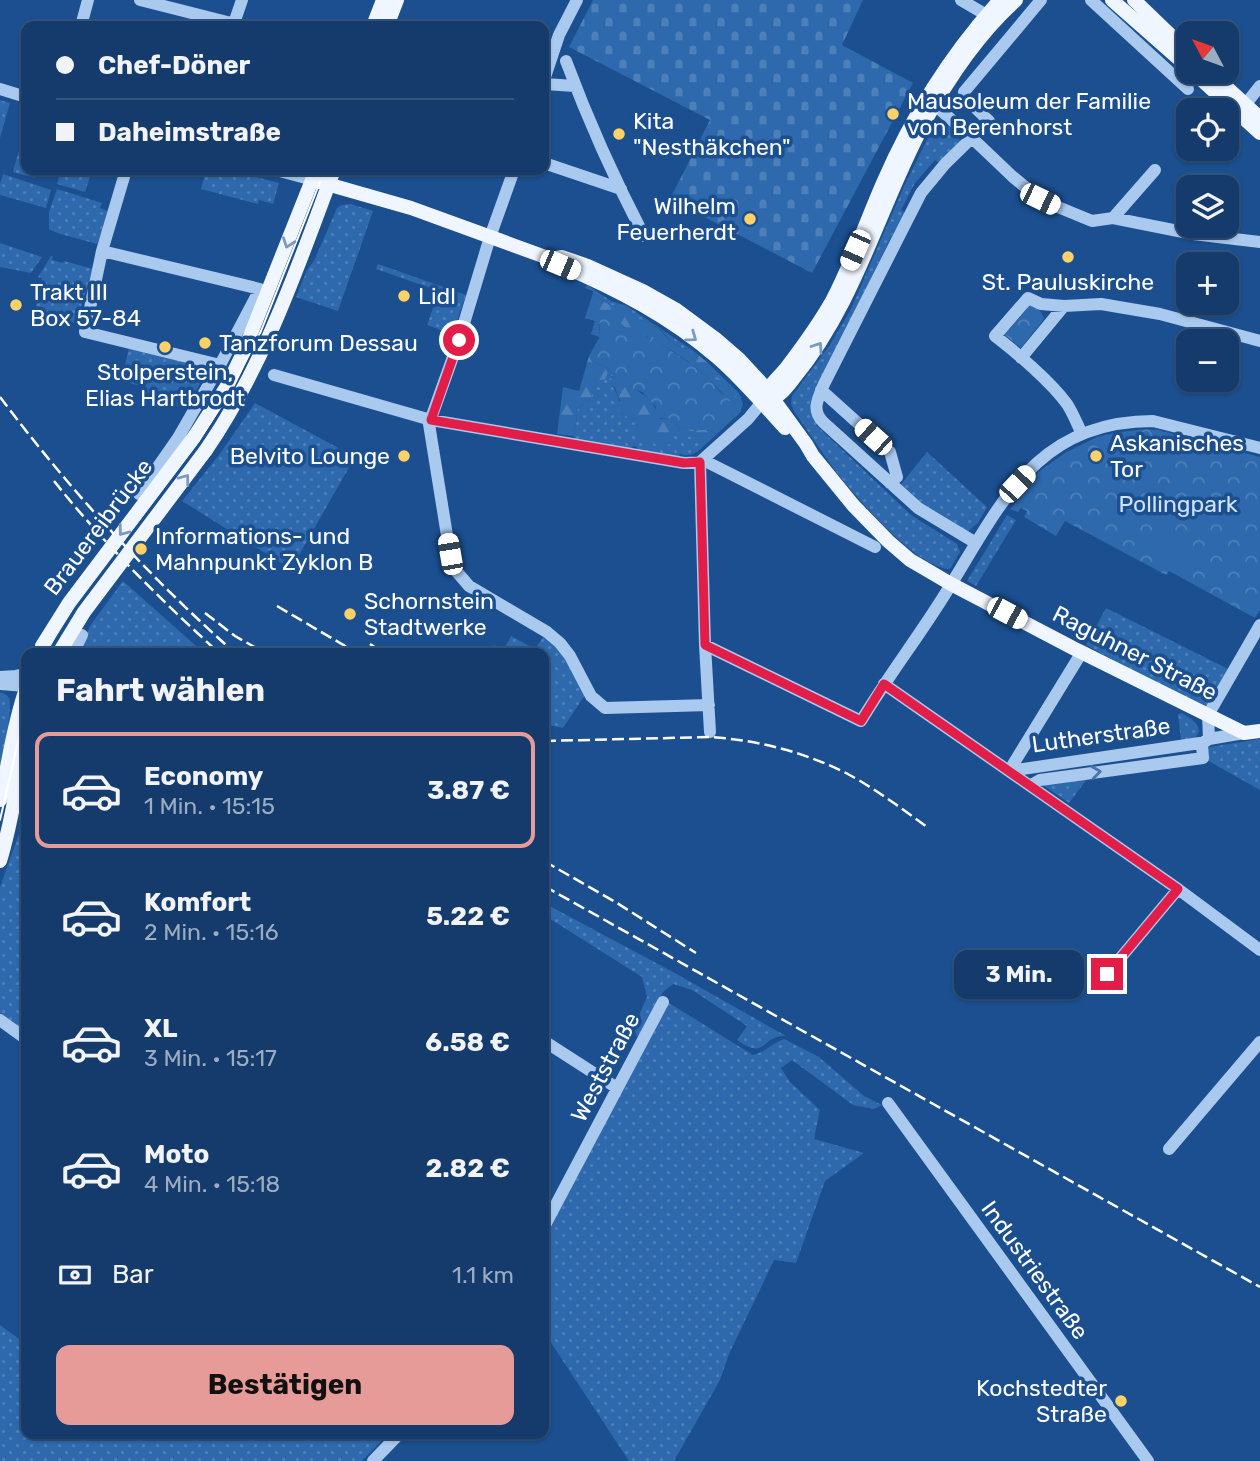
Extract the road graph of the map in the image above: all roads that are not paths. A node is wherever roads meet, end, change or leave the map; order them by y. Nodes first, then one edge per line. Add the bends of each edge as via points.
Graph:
1 (88, 0) edge
2 (140, 0) edge
3 (242, 0) edge
4 (383, 0) edge
5 (397, 0) edge
6 (577, 0) edge
7 (961, 0) edge
8 (1000, 0) edge
9 (1016, 0) edge
10 (1041, 0) edge
11 (1091, 0) edge
12 (1112, 0) edge
13 (1134, 0) edge
14 (991, 18) junction
15 (82, 21) edge
16 (221, 21) edge
17 (238, 21) edge
18 (375, 21) edge
19 (389, 21) edge
20 (1176, 40) edge
21 (1176, 56) edge
22 (566, 61) dead end
23 (549, 66) edge
24 (549, 83) edge
25 (1208, 84) edge
26 (1220, 84) edge
27 (575, 86) junction
28 (1260, 86) edge
29 (0, 89) edge
30 (1188, 89) dead end
31 (21, 95) edge
32 (931, 101) junction
33 (1242, 110) junction
34 (1260, 118) edge
35 (1260, 133) edge
36 (972, 138) junction
37 (549, 165) edge
38 (1155, 170) dead end
39 (125, 175) edge
40 (315, 175) edge
41 (332, 175) edge
42 (512, 175) edge
43 (329, 184) junction
44 (621, 189) junction
45 (352, 191) junction
46 (320, 209) junction
47 (1112, 218) junction
48 (644, 236) dead end
49 (490, 237) junction
50 (1260, 242) edge
51 (102, 251) junction
52 (1064, 306) junction
53 (1260, 341) edge
54 (1021, 358) junction
55 (219, 365) junction
56 (274, 375) dead end
57 (821, 390) junction
58 (768, 397) junction
59 (431, 420) junction
60 (1082, 434) junction
61 (1260, 448) edge
62 (700, 462) junction
63 (890, 483) junction
64 (139, 494) dead end
65 (976, 543) junction
66 (875, 547) dead end
67 (951, 584) junction
68 (1260, 625) edge
69 (82, 635) dead end
70 (705, 645) junction
71 (42, 648) edge
72 (62, 648) edge
73 (76, 648) edge
74 (1082, 652) junction
75 (21, 675) edge
76 (0, 677) edge
77 (0, 684) edge
78 (884, 684) junction
79 (21, 687) edge
80 (21, 704) edge
81 (709, 705) junction
82 (1208, 715) junction
83 (1260, 731) edge
84 (710, 732) dead end
85 (1244, 733) junction
86 (1205, 741) junction
87 (21, 765) edge
88 (1009, 771) junction
89 (1030, 786) junction
90 (0, 800) edge
91 (0, 862) edge
92 (1178, 889) junction
93 (1260, 950) edge
94 (1107, 974) dead end
95 (663, 1002) dead end
96 (0, 1020) edge
97 (21, 1035) edge
98 (1260, 1042) edge
99 (549, 1044) edge
100 (617, 1088) junction
101 (888, 1103) dead end
102 (1168, 1149) dead end
103 (549, 1217) edge
104 (394, 1439) edge
105 (373, 1461) edge
106 (1148, 1461) edge

1 - 15 street
2 - 16 street
3 - 17 street
4 - 18 main road
5 - 19 main road
6 - 23 street
7 - 14 street
8 - 14 main road
9 - 14 main road
10 - 36 street via 964,92 989,121
11 - 30 street
12 - 21 main road
13 - 20 main road
14 - 32 main road via 956,54
22 - 27 street
24 - 27 street
25 - 33 main road
26 - 33 main road
27 - 44 street
28 - 33 street
29 - 31 street
32 - 36 street
32 - 58 main road via 840,309 805,365
33 - 34 main road
33 - 35 main road
36 - 47 street via 1040,199 1092,221
36 - 57 street via 921,192
37 - 44 street
38 - 47 street
39 - 51 street
40 - 43 main road, Raguhner Straße
40 -> 71 main road, Brauereibrücke, bridge via 227,386 194,438 69,603
41 - 43 main road, Brauereibrücke
42 - 49 street
43 - 45 main road, Raguhner Straße
43 - 46 main road, Brauereibrücke
44 - 48 street
45 - 46 main road
45 - 49 main road, Raguhner Straße
72 -> 46 main road, Brauereibrücke, bridge via 239,398 277,320
47 - 50 street
49 - 58 main road, Raguhner Straße via 551,259 627,295
49 - 59 street
51 - 55 street via 85,332
51 - 55 street via 260,289
52 - 53 street via 1101,304 1160,314
52 - 54 street
52 - 54 street via 1028,298 995,336
54 - 60 street via 1067,405
55 - 64 street via 178,438
56 - 59 street
57 - 63 street via 816,407 819,417
57 - 63 street via 890,452 897,477
58 - 62 street
58 - 67 main road, Raguhner Straße via 853,505 910,560
59 - 62 street
59 - 81 street via 450,554 469,586 560,643 591,696 605,708
60 - 61 street via 1153,421
60 - 65 street via 1032,467 1000,504
62 - 66 street
62 - 70 street
63 - 65 street via 924,512
65 - 67 street
67 - 74 main road, Raguhner Straße
67 - 78 street
68 - 82 street
69 - 73 street
70 - 78 street via 861,721
70 - 81 street
74 - 82 main road, Raguhner Straße
74 - 88 street
75 - 76 street
77 - 79 street
78 - 88 street
80 - 90 main road
81 - 84 street
82 - 85 main road, Raguhner Straße
82 - 86 street
83 - 85 main road, Lutherstraße
85 - 86 street, Lutherstraße
86 - 88 street, Lutherstraße
89 -> 86 street, Lutherstraße via 1040,779 1203,758
87 - 91 main road
88 - 89 street
89 - 92 street
92 - 93 street
92 - 94 street
95 - 100 street, Weststraße
96 - 97 street
98 - 102 street
99 - 100 street
100 - 103 street, Weststraße
101 - 106 street, Industriestraße
104 - 105 street

